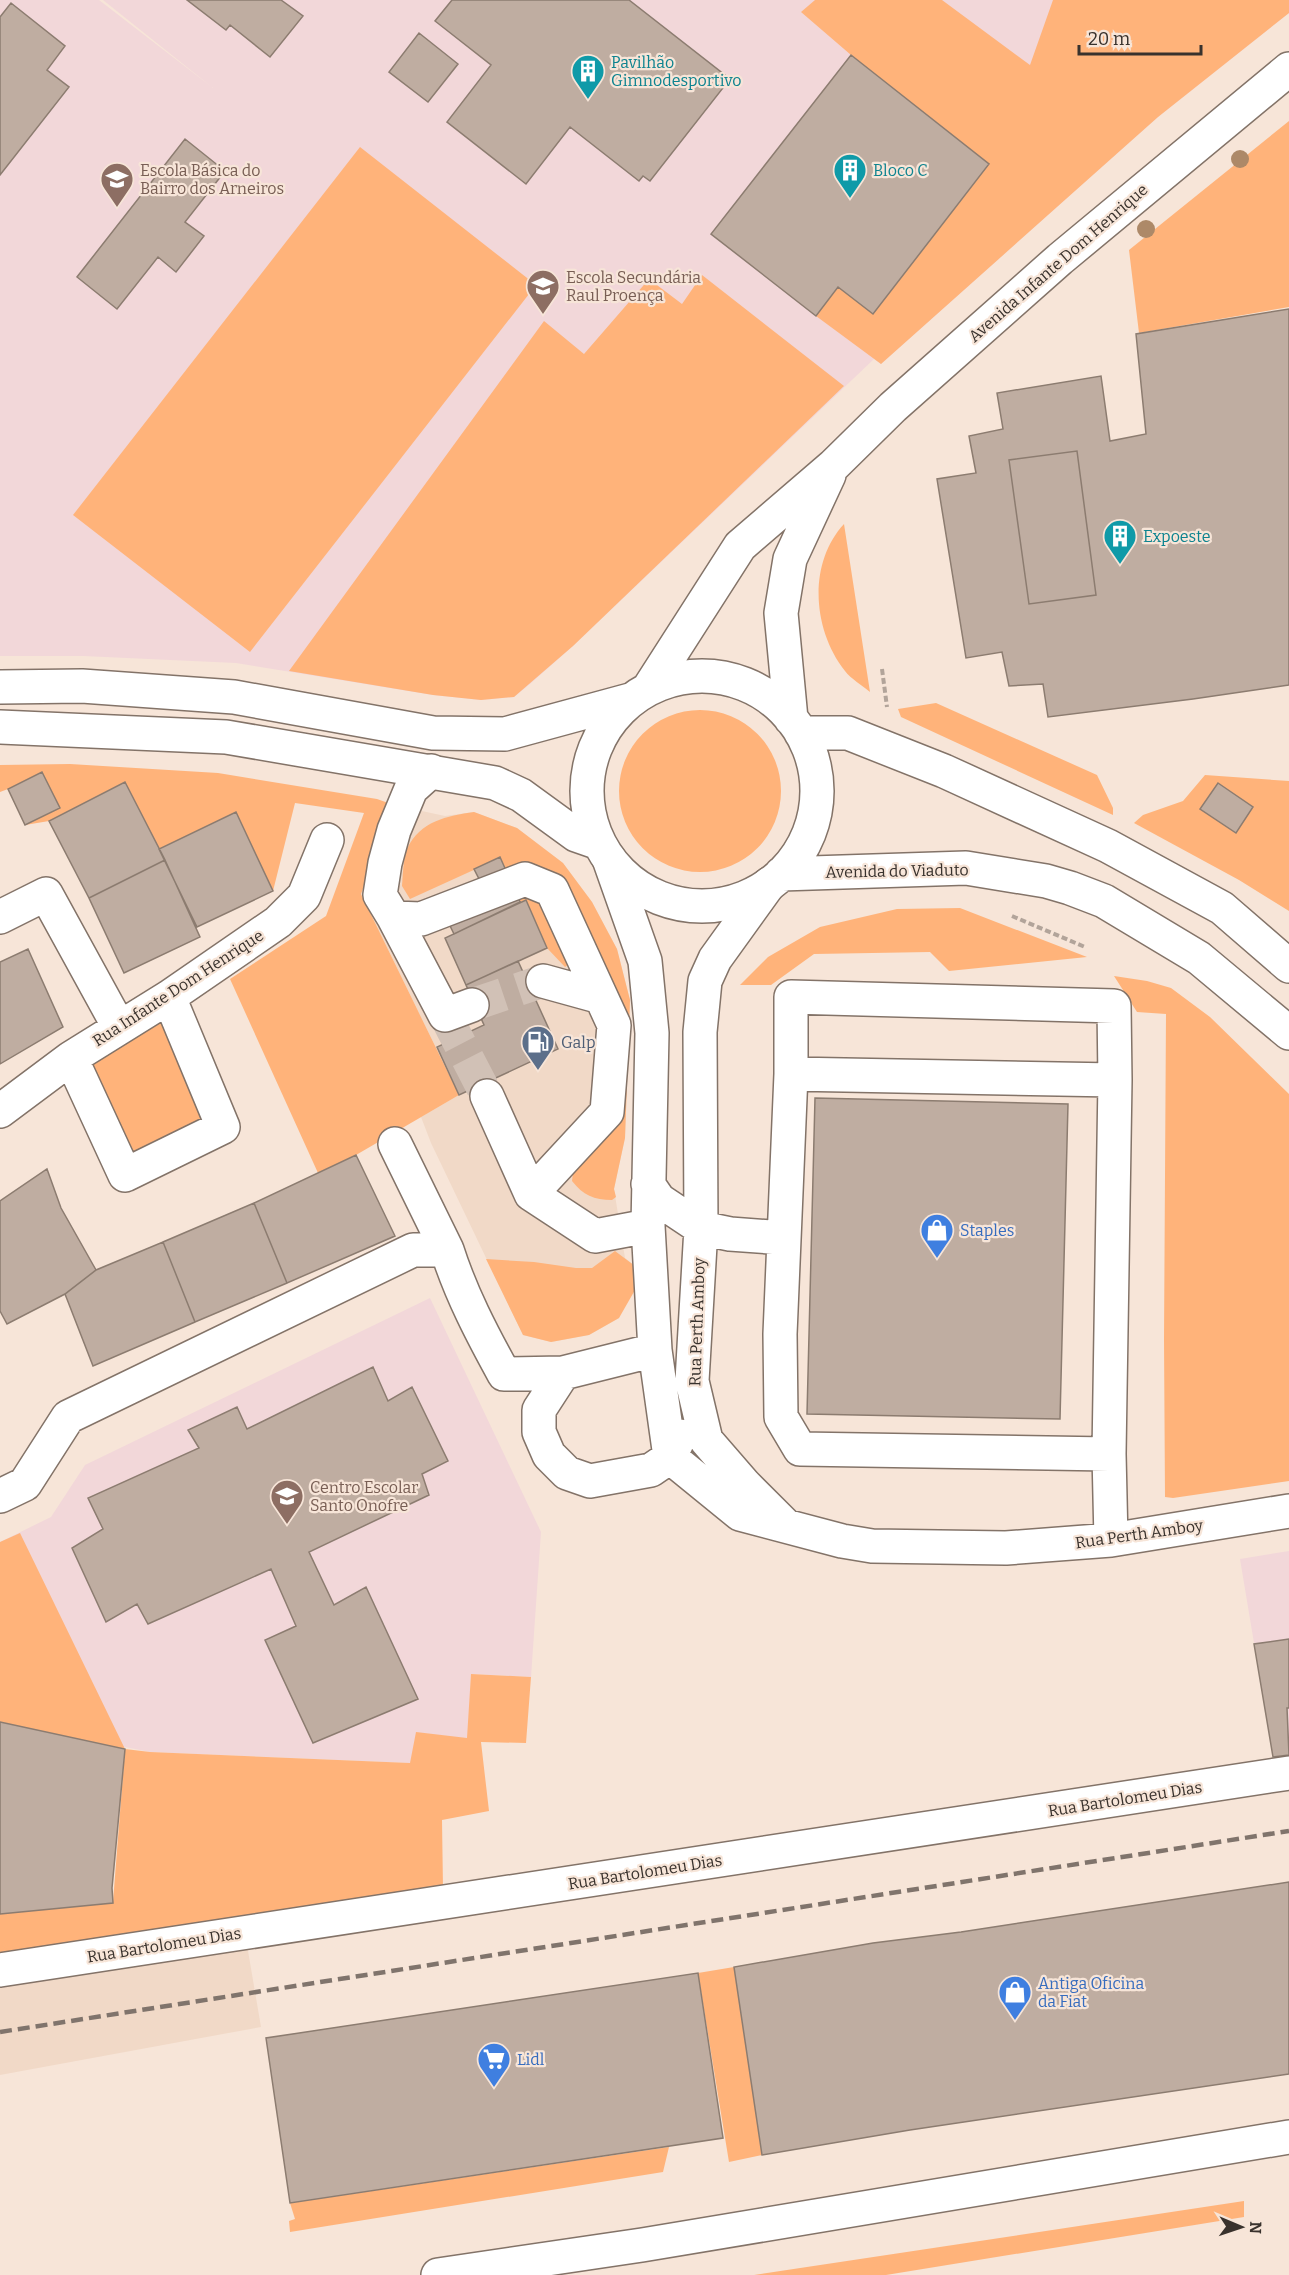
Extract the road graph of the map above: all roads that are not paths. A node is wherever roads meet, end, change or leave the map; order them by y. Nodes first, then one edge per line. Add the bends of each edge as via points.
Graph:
1 (1289, 69) edge
2 (833, 466) junction
3 (0, 687) edge
4 (639, 694) junction
5 (796, 726) junction
6 (0, 727) edge
7 (431, 771) junction
8 (327, 840) dead end
9 (604, 851) junction
10 (775, 879) junction
11 (0, 917) edge
12 (394, 918) junction
13 (1289, 966) edge
14 (543, 981) tunnel mouth
15 (169, 997) junction
16 (601, 997) junction
17 (472, 1005) tunnel mouth
18 (119, 1027) junction
19 (1289, 1033) edge
20 (71, 1058) junction
21 (790, 1074) junction
22 (1115, 1080) junction
23 (487, 1096) tunnel mouth
24 (0, 1111) edge
25 (395, 1144) dead end
26 (648, 1184) junction
27 (531, 1194) junction
28 (648, 1226) junction
29 (701, 1228) junction
30 (784, 1238) junction
31 (447, 1250) junction
32 (655, 1350) junction
33 (563, 1373) junction
34 (696, 1401) junction
35 (1109, 1454) junction
36 (670, 1457) junction
37 (0, 1496) edge
38 (1289, 1511) edge
39 (788, 1528) junction
40 (1111, 1540) junction
41 (1289, 1773) edge
42 (0, 1970) edge
43 (1289, 2137) edge
44 (438, 2275) edge

1 - 2 street, Avenida Infante Dom Henrique via 1042,274 892,407
2 - 4 street, Avenida Infante Dom Henrique via 740,546
2 - 5 street, Avenida Infante Dom Henrique via 790,559 781,613
3 - 4 street via 82,686 234,697 433,733 505,734
4 - 5 street via 669,680 714,676 757,690 776,702
4 - 9 street, Avenida Infante Dom Henrique via 614,716 601,735 590,766 587,800 591,822
5 - 10 street, Rua Perth Amboy via 815,769 815,807 804,843
5 - 13 street via 848,733 944,771 1108,846 1222,908
6 - 7 street via 226,737
7 - 9 street via 495,783 521,795
7 - 12 street via 411,789 385,863 380,895
8 - 15 street, Rua Infante Dom Henrique via 304,896 278,922
9 - 10 street via 642,889 684,904 728,903 749,896
9 - 26 street, Avenida Infante Dom Henrique via 645,962 652,1033
10 - 19 street, Avenida do Viaduto via 966,868 1070,888 1104,901 1199,958
10 - 29 street, Rua Perth Amboy via 715,959 705,981 700,1032
11 - 18 street via 46,894
12 - 16 street via 421,919 525,879 552,890
12 - 17 street via 445,1015
14 - 16 street
15 - 18 street, Rua Infante Dom Henrique
15 - 20 street via 223,1127 125,1175
16 - 27 street via 614,1024 607,1112
18 - 20 street, Rua Infante Dom Henrique
20 - 24 street, Rua Infante Dom Henrique
21 - 22 street
21 - 22 street via 790,996 1114,1006
21 - 30 street
22 - 35 street
23 - 27 street
25 - 31 street
26 - 28 street, Avenida Infante Dom Henrique
26 - 29 street via 659,1200
27 - 28 street via 595,1236
28 - 32 street, Avenida Infante Dom Henrique
29 - 30 street
29 - 34 street, Rua Perth Amboy via 692,1381
30 - 35 street via 781,1417 801,1449
31 - 33 street via 472,1315 504,1374
31 - 37 street via 413,1250 68,1417 25,1484
32 - 33 street
32 - 36 street
33 - 36 street via 539,1410 539,1432 549,1455 567,1473 590,1481 651,1470
34 - 36 street
34 - 39 street, Rua Perth Amboy via 706,1440
35 - 40 street
36 - 39 street via 740,1514
38 - 40 street, Rua Perth Amboy
39 - 40 street, Rua Perth Amboy via 872,1546 1006,1548
41 - 42 street, Rua Bartolomeu Dias
43 - 44 street via 642,2245

